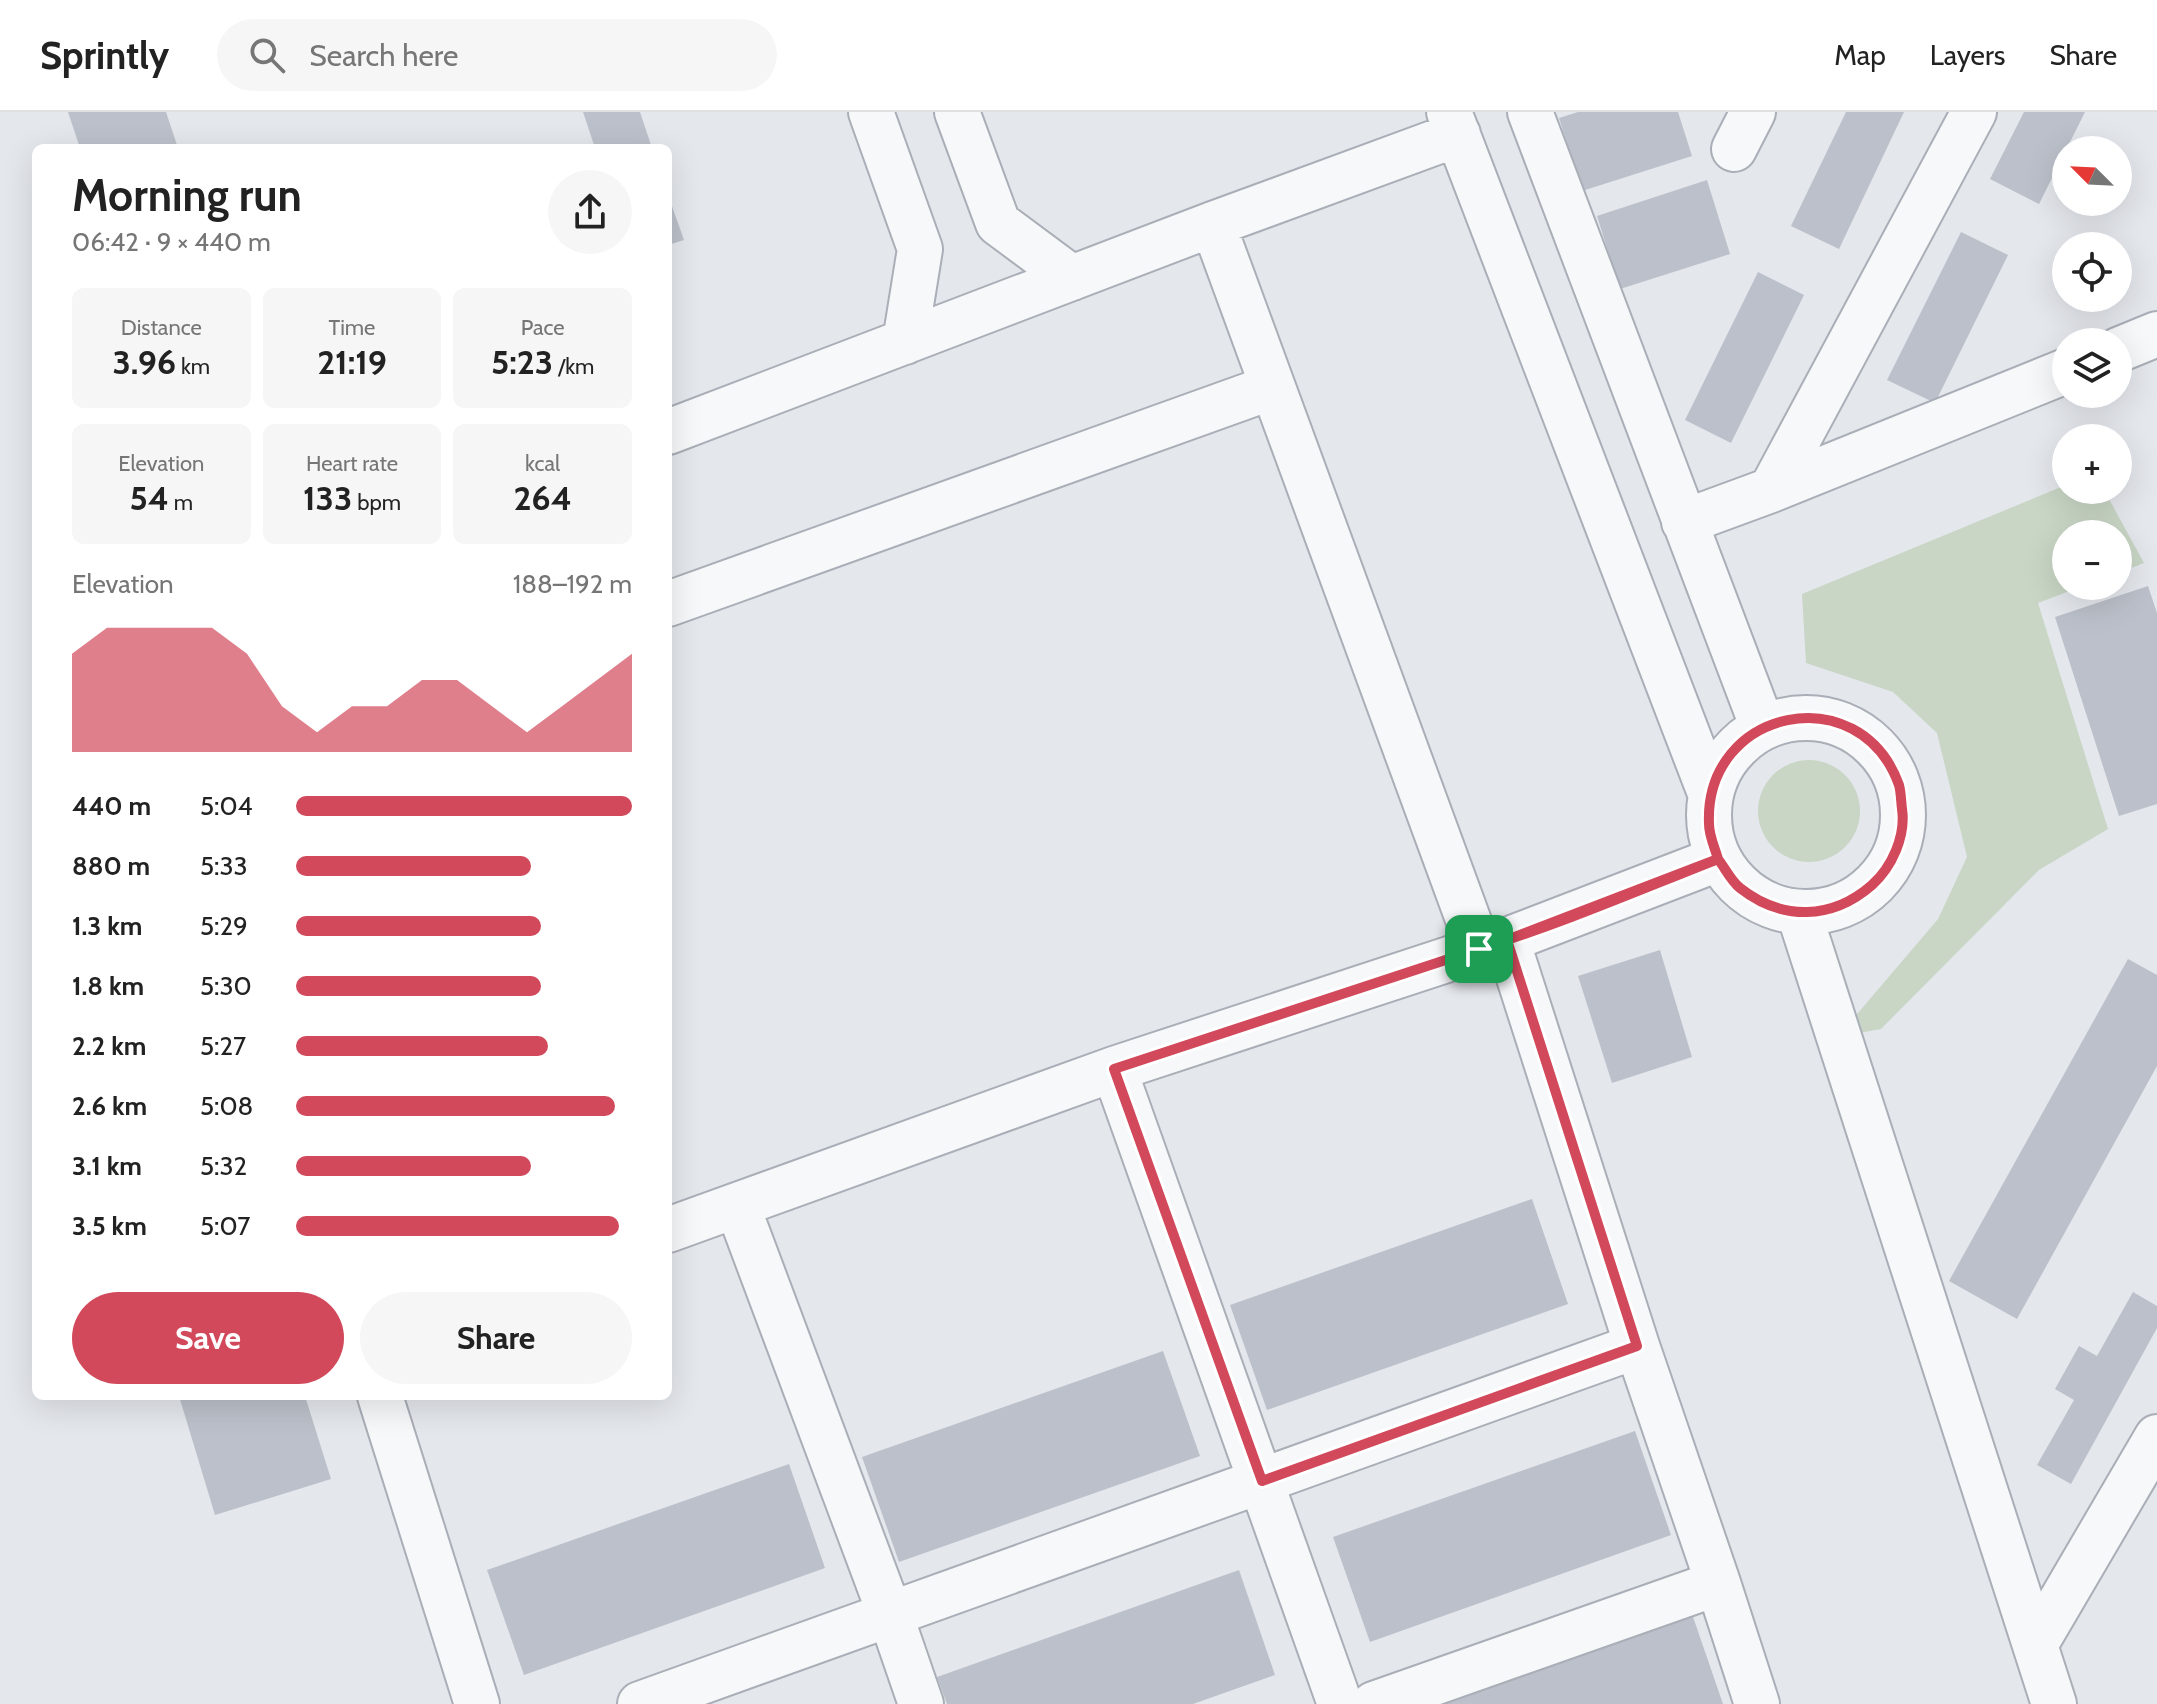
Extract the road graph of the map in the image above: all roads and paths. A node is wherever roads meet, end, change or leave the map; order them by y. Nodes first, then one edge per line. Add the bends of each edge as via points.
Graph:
1 (871, 112) edge
2 (957, 112) edge
3 (1530, 112) edge
4 (1974, 112) edge
5 (1454, 123) edge
6 (1213, 224) junction
7 (1072, 278) junction
8 (2157, 334) edge
9 (905, 342) junction
10 (2132, 344) edge
11 (2052, 377) edge
12 (1272, 387) junction
13 (672, 430) edge
14 (1771, 490) junction
15 (1684, 522) junction
16 (672, 603) edge
17 (1763, 728) junction
18 (1710, 793) junction
19 (1718, 859) junction
20 (1799, 913) junction
21 (1493, 945) junction
22 (1114, 1069) junction
23 (737, 1205) junction
24 (672, 1229) edge
25 (1637, 1346) junction
26 (381, 1400) edge
27 (2157, 1437) edge
28 (1262, 1481) junction
29 (1718, 1583) junction
30 (890, 1614) junction
31 (2035, 1645) junction
32 (477, 1704) edge
33 (640, 1704) edge
34 (921, 1704) edge
35 (1340, 1704) edge
36 (1374, 1704) edge
37 (1757, 1704) edge
38 (2054, 1704) edge

1 - 9 lane via 920,249
2 - 7 lane via 998,223
3 - 15 lane
4 - 14 lane
5 - 6 lane
5 - 18 lane
6 - 7 lane
6 - 12 lane
7 - 9 lane
8 - 10 lane
9 - 13 lane
11 - 14 lane
12 - 16 lane
12 - 21 lane
14 - 15 lane
15 - 17 lane
17 - 18 lane via 1746,737 1724,762
17 - 20 lane via 1805,717 1836,722 1864,736 1886,759 1899,787 1903,818 1897,849 1882,876 1844,904
18 - 19 lane via 1708,827
19 - 20 lane via 1738,886 1766,905
19 - 21 lane
20 - 31 lane
21 - 22 lane
21 - 25 lane
22 - 23 lane
22 - 28 lane
23 - 24 lane
23 - 30 lane
25 - 28 lane
25 - 29 lane
26 - 32 lane
27 - 31 lane
28 - 30 lane
28 - 35 lane
29 - 36 lane
29 - 37 lane
30 - 33 lane
30 - 34 lane
31 - 38 lane

